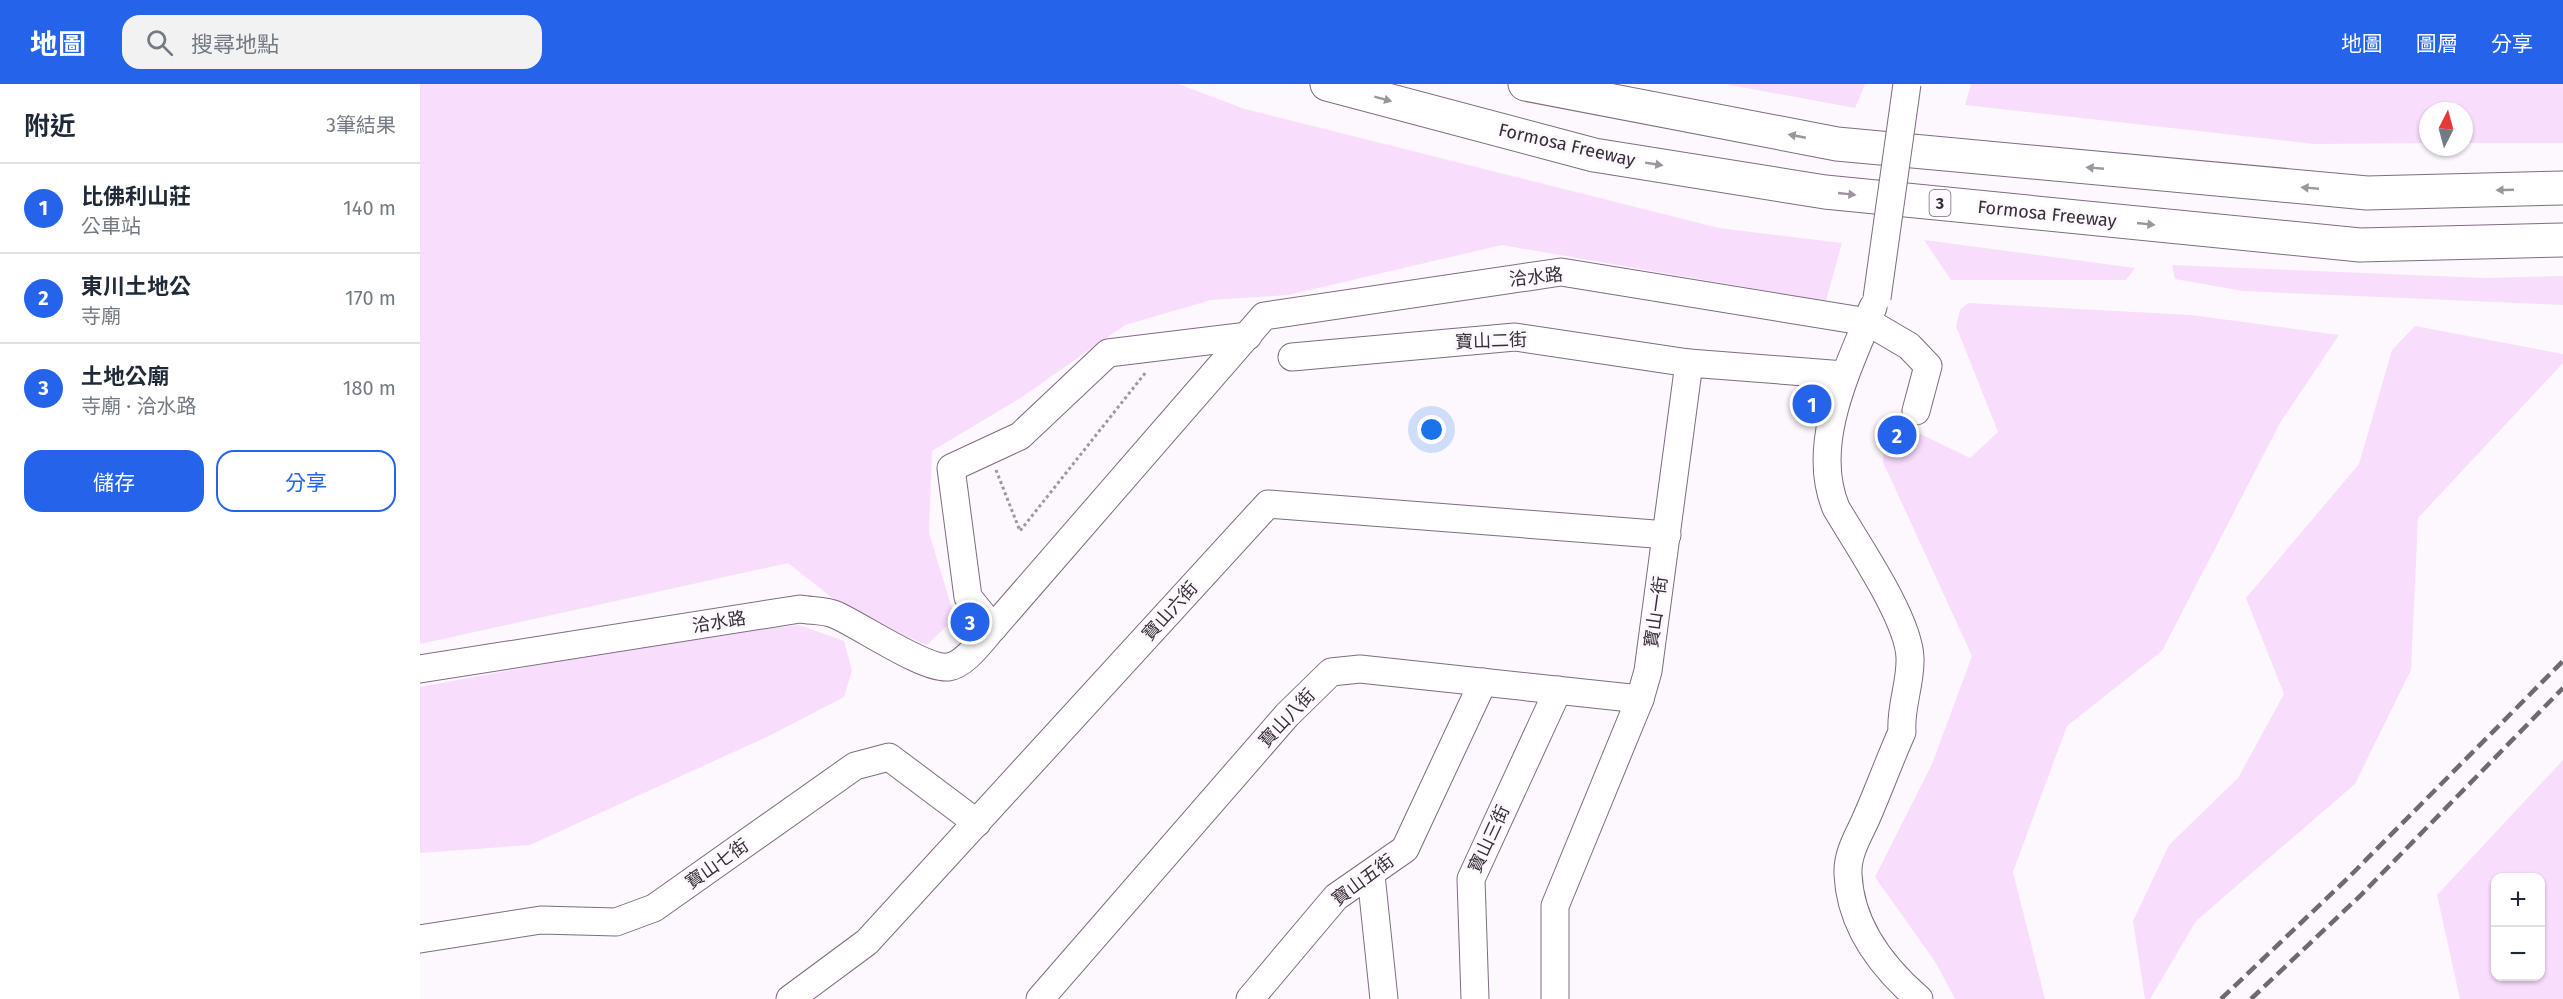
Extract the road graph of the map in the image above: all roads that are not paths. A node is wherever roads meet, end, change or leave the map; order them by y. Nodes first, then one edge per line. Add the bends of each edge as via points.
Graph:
1 (1327, 84) edge
2 (1525, 84) edge
3 (1907, 84) edge
4 (2563, 188) edge
5 (2563, 240) edge
6 (1872, 310) junction
7 (1248, 336) junction
8 (1292, 357) dead end
9 (1689, 363) junction
10 (1844, 375) junction
11 (1916, 411) dead end
12 (1666, 535) junction
13 (993, 628) junction
14 (420, 669) edge
15 (1483, 682) junction
16 (1558, 690) junction
17 (1640, 699) junction
18 (977, 823) junction
19 (1371, 875) junction
20 (420, 939) edge
21 (790, 999) edge
22 (1040, 999) edge
23 (1250, 999) edge
24 (1384, 999) edge
25 (1475, 999) edge
26 (1555, 999) edge
27 (1919, 999) edge

1 -> 5 highway, Formosa Freeway / 3 via 1594,155 1824,192 2360,245
4 -> 2 highway via 2367,194 1848,145
3 - 6 street, bridge
6 - 7 street, 洽水路 via 1561,272 1264,316
6 - 10 street
6 - 11 street via 1928,366
7 - 13 street, 洽水路
7 - 13 street via 1108,353 1020,436 951,468 968,597
8 - 9 street, 寶山二街 via 1515,337
9 - 10 street
9 - 12 street, 寶山一街
10 - 27 street via 1828,442 1828,488 1903,627 1910,657 1902,732 1853,844 1848,873 1856,916 1873,950
12 - 17 street, 寶山一街 via 1648,671
12 - 18 street, 寶山六街 via 1268,504
13 - 14 street, 洽水路 via 959,663 948,667 918,661 833,614 800,609
15 - 16 street, 寶山八街
15 - 19 street, 寶山五街 via 1405,849
15 - 22 street, 寶山八街 via 1360,669 1331,672 1287,715
16 - 17 street, 寶山八街
16 - 25 street, 寶山三街 via 1471,879
17 - 26 street, 寶山一街 via 1555,906
18 - 20 street, 寶山七街 via 889,756 855,766 654,908 616,922 541,920
18 - 21 street, 寶山六街 via 867,942
19 - 23 street, 寶山五街 via 1336,897
19 - 24 street

